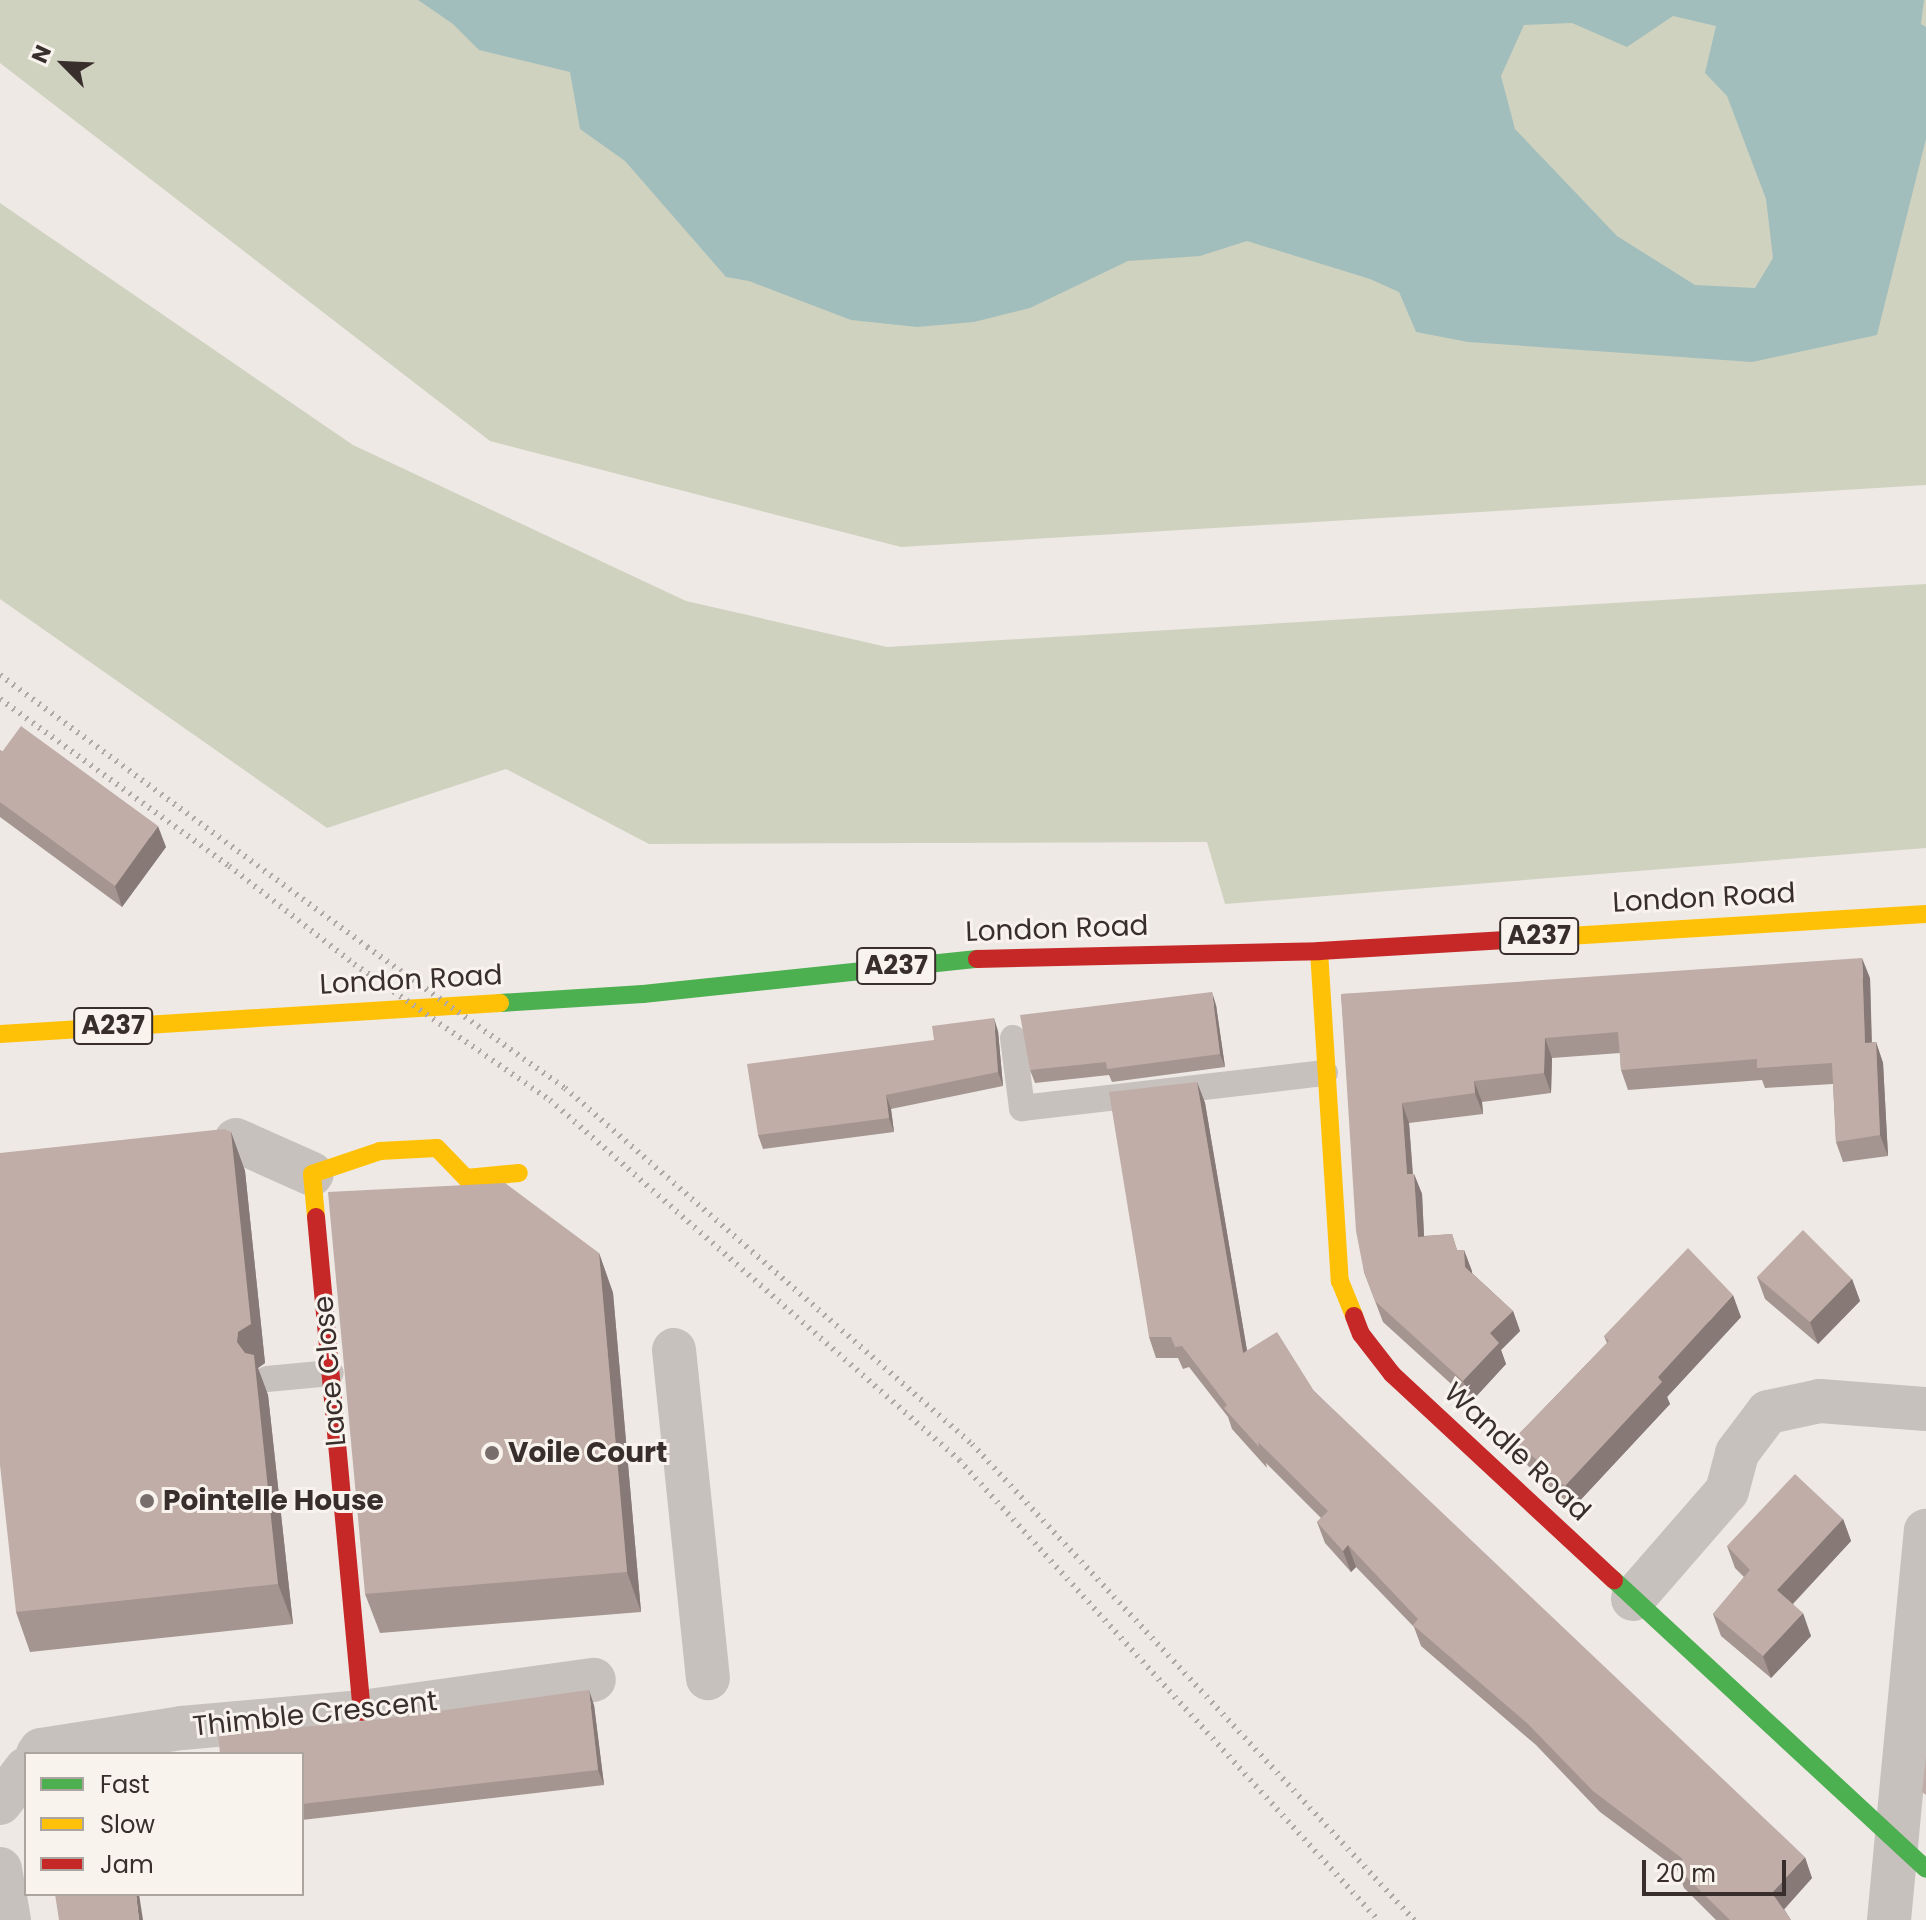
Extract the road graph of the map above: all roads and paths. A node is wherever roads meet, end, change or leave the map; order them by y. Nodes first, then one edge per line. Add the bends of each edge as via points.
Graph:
1 (1926, 914) edge
2 (1319, 951) junction
3 (0, 1034) edge
4 (1013, 1038) dead end
5 (1325, 1073) junction
6 (236, 1140) dead end
7 (519, 1173) dead end
8 (312, 1174) junction
9 (674, 1350) dead end
10 (331, 1373) junction
11 (267, 1379) dead end
12 (1926, 1409) edge
13 (1925, 1548) edge
14 (1633, 1599) junction
15 (708, 1678) dead end
16 (594, 1680) dead end
17 (362, 1712) junction
18 (40, 1752) edge
19 (24, 1772) edge
20 (0, 1803) edge
21 (1911, 1856) edge
22 (0, 1869) edge
23 (9, 1920) edge
24 (1889, 1920) edge

1 - 2 main road, London Road / A237
2 - 3 main road, London Road / A237 via 965,959 643,994
2 - 5 main road, Wandle Road
4 - 5 lane via 1022,1108
5 - 14 main road, Wandle Road via 1340,1281 1361,1334 1392,1374
6 - 8 street
7 - 8 main road via 466,1178 437,1148 380,1151
8 - 10 main road, Lace Close
9 - 15 street
10 - 11 lane
10 - 17 main road, Lace Close
12 - 14 street via 1820,1401 1768,1412 1737,1453 1727,1491
13 - 21 street
14 - 21 main road, Wandle Road
16 - 17 street, Thimble Crescent
17 - 18 street, Thimble Crescent via 182,1728
19 - 20 street
21 - 24 street
22 - 23 street

